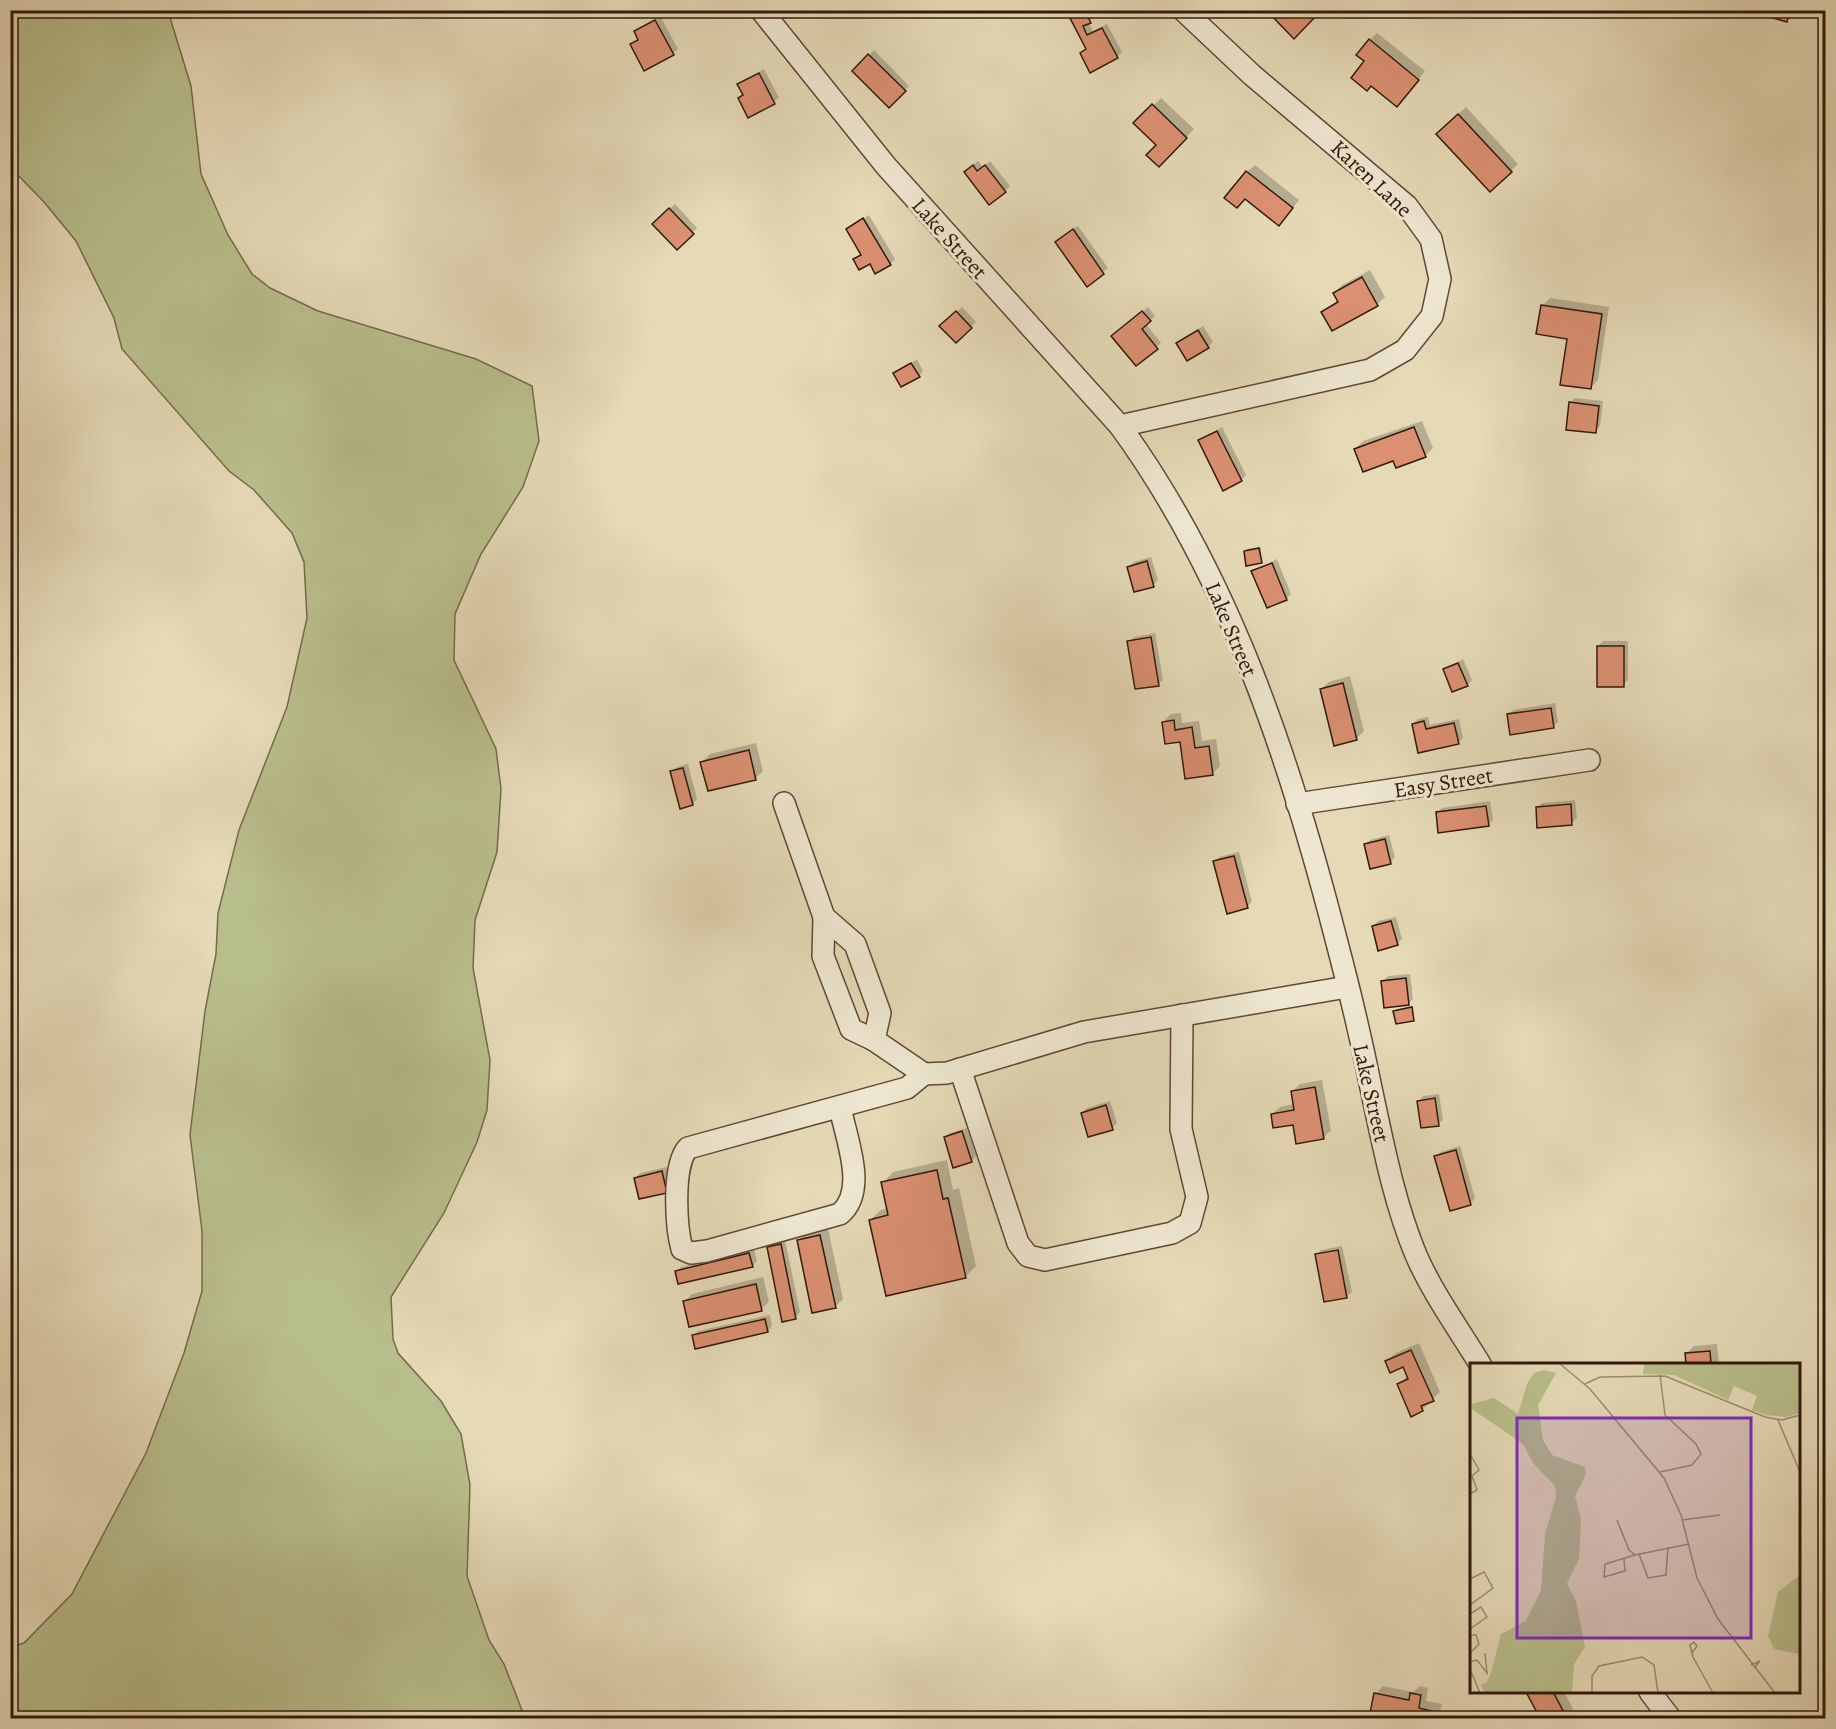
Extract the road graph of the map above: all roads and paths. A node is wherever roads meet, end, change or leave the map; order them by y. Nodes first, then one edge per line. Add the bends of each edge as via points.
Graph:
1 (761, 10) edge
2 (1183, 10) edge
3 (1120, 426) junction
4 (1589, 760) dead end
5 (784, 803) dead end
6 (1298, 804) junction
7 (824, 917) junction
8 (1347, 987) junction
9 (1182, 1015) junction
10 (874, 1040) junction
11 (960, 1069) junction
12 (924, 1074) junction
13 (840, 1107) junction
14 (1479, 1363) edge
15 (1651, 1693) edge
16 (1670, 1719) edge

1 - 3 street, Lake Street via 886,166
2 - 3 street, Karen Lane via 1252,75 1407,206 1431,239 1440,279 1432,316 1405,350 1370,370
3 - 6 street, Lake Street via 1193,541 1219,596 1266,708
4 - 6 street, Easy Street
5 - 7 street
6 - 8 street, Lake Street
7 - 10 street via 855,944 880,1013
7 - 10 street via 823,956 851,1029
8 - 9 street
8 - 14 street, Lake Street via 1402,1217 1434,1292
9 - 11 street via 1084,1032
9 - 11 street via 1181,1129 1197,1197 1190,1222 1172,1233 1064,1258 1045,1260 1028,1256 1018,1243
10 - 12 street
11 - 12 street
12 - 13 street via 907,1088
13 - 13 street via 688,1148 681,1155 678,1169 678,1235 682,1249 692,1253 706,1251 840,1214 850,1206 855,1192 854,1175
15 - 16 street

